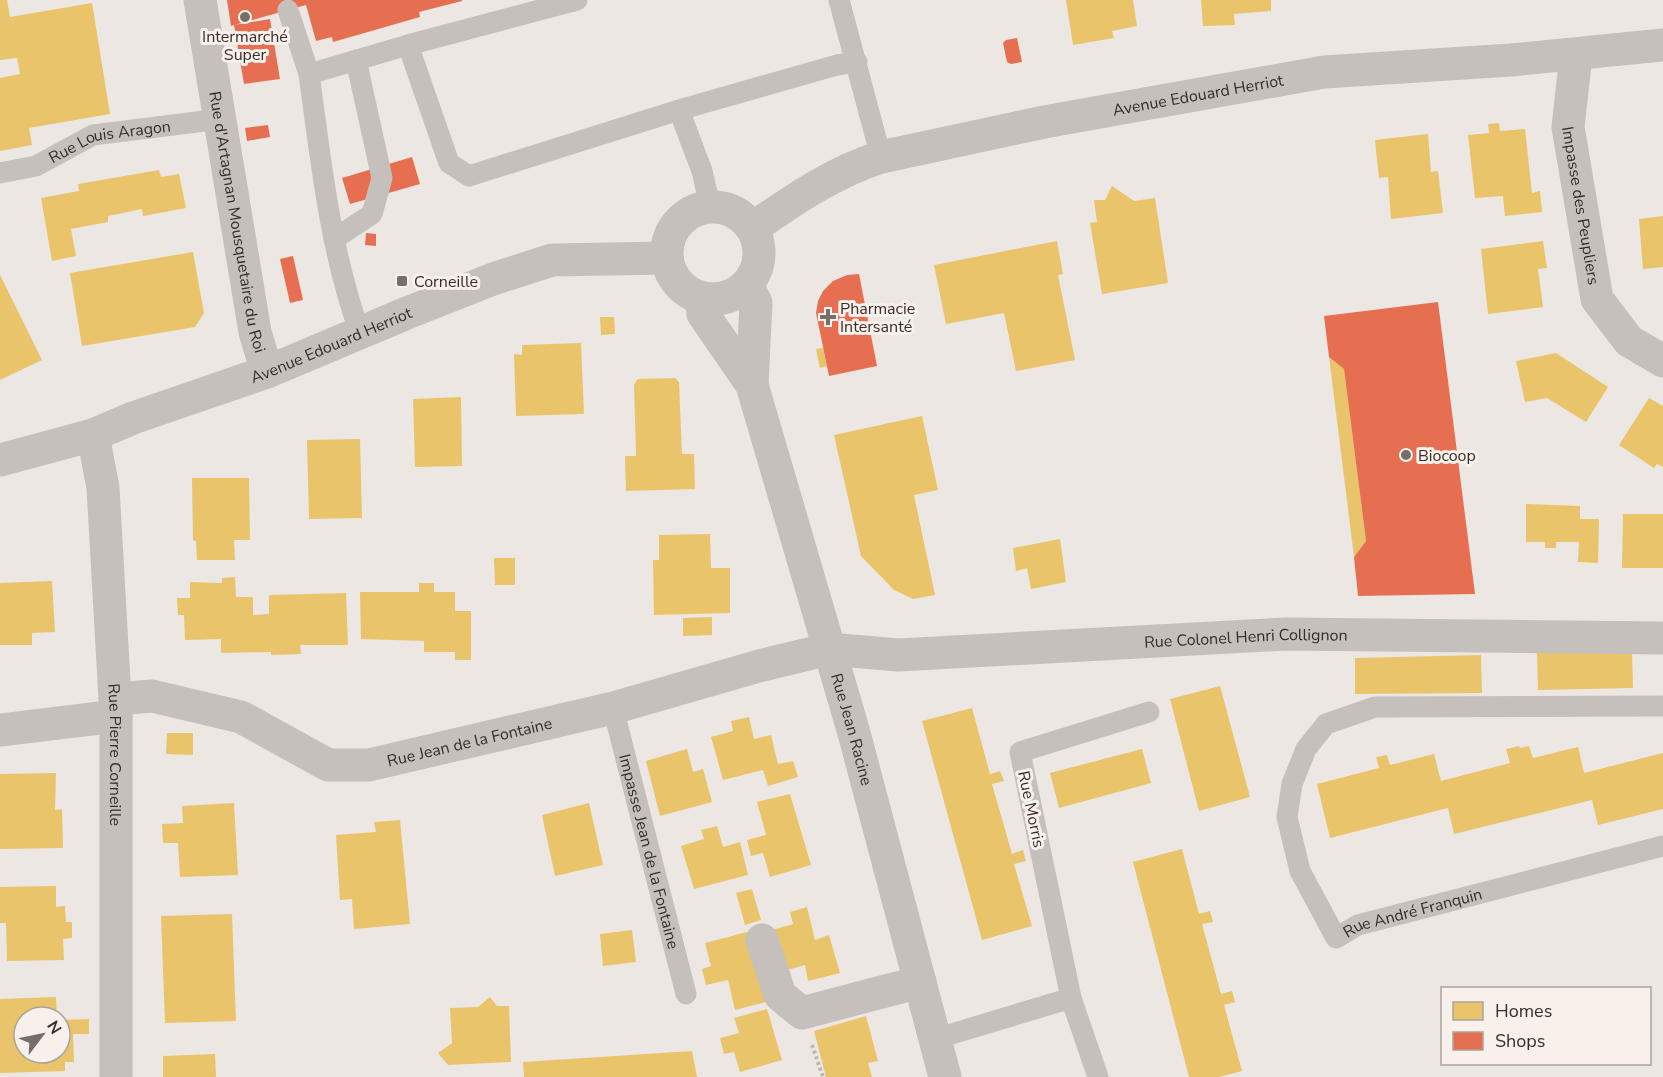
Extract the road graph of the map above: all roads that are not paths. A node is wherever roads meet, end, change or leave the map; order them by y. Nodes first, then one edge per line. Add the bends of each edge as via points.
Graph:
1 (200, 0) edge
2 (577, 0) edge
3 (838, 0) edge
4 (288, 10) dead end
5 (408, 45) junction
6 (1663, 45) edge
7 (1576, 56) junction
8 (356, 60) junction
9 (857, 62) junction
10 (309, 74) junction
11 (679, 110) junction
12 (221, 119) junction
13 (881, 157) junction
14 (0, 173) edge
15 (710, 206) junction
16 (753, 228) junction
17 (334, 238) junction
18 (666, 258) junction
19 (747, 285) junction
20 (701, 299) junction
21 (360, 333) junction
22 (1663, 361) edge
23 (267, 372) junction
24 (752, 386) junction
25 (93, 435) junction
26 (0, 460) edge
27 (1663, 638) edge
28 (829, 648) junction
29 (1663, 706) edge
30 (115, 707) junction
31 (613, 708) junction
32 (1149, 712) dead end
33 (0, 730) edge
34 (1663, 846) edge
35 (762, 940) dead end
36 (920, 982) junction
37 (686, 994) dead end
38 (1071, 998) junction
39 (935, 1039) junction
40 (116, 1077) edge
41 (945, 1077) edge
42 (1098, 1077) edge

1 - 12 street, Rue d'Artagnan Mousquetaire du Roi
2 - 5 lane
3 - 9 lane
4 - 10 lane
5 - 8 lane
5 - 11 lane via 449,163 469,176
6 - 7 street, Avenue Edouard Herriot
7 - 13 street, Avenue Edouard Herriot via 1324,72 1044,122
7 - 22 street, Impasse des Peupliers via 1568,127 1597,299 1629,341
8 - 10 lane
8 - 17 lane via 382,178 372,214
9 - 11 lane
9 - 13 lane
10 - 17 lane
11 - 15 lane via 702,171
12 - 14 lane, Rue Louis Aragon via 93,135 36,166
12 - 23 street, Rue d'Artagnan Mousquetaire du Roi via 255,332
13 - 16 street, Avenue Edouard Herriot via 804,193
15 - 16 street via 735,211
15 - 18 street via 692,211 677,222 668,238
16 - 19 street via 760,247 758,268
17 - 21 lane
18 - 20 street via 672,276 684,290
18 - 21 street, Avenue Edouard Herriot via 552,260 493,279
19 - 20 street via 726,298
19 - 24 street, Rue Jean Racine via 756,303
20 - 24 street, Rue Jean Racine via 703,314
21 - 23 street, Avenue Edouard Herriot
23 - 25 street, Avenue Edouard Herriot
24 - 28 street, Rue Jean Racine
25 - 26 street, Avenue Edouard Herriot
25 - 30 street, Rue Pierre Corneille via 103,488
27 - 28 street, Rue Colonel Henri Collignon via 1286,634 898,655
28 - 31 street, Rue Jean de la Fontaine
28 - 36 street, Rue Jean Racine
29 - 34 lane, Rue André Franquin via 1374,707 1326,724 1306,749 1292,784 1287,817 1300,871 1336,938 1358,925
30 - 31 street, Rue Jean de la Fontaine via 152,696 241,717 328,765 369,765
30 - 33 street, Rue Jean de la Fontaine
30 - 40 street, Rue Pierre Corneille
31 - 37 lane, Impasse Jean de la Fontaine
32 - 38 lane, Rue Morris via 1020,752
35 - 36 street via 780,995 801,1013
36 - 39 street, Rue Jean Racine
38 - 39 lane
38 - 42 lane, Rue Morris
39 - 41 street, Rue Jean Racine

